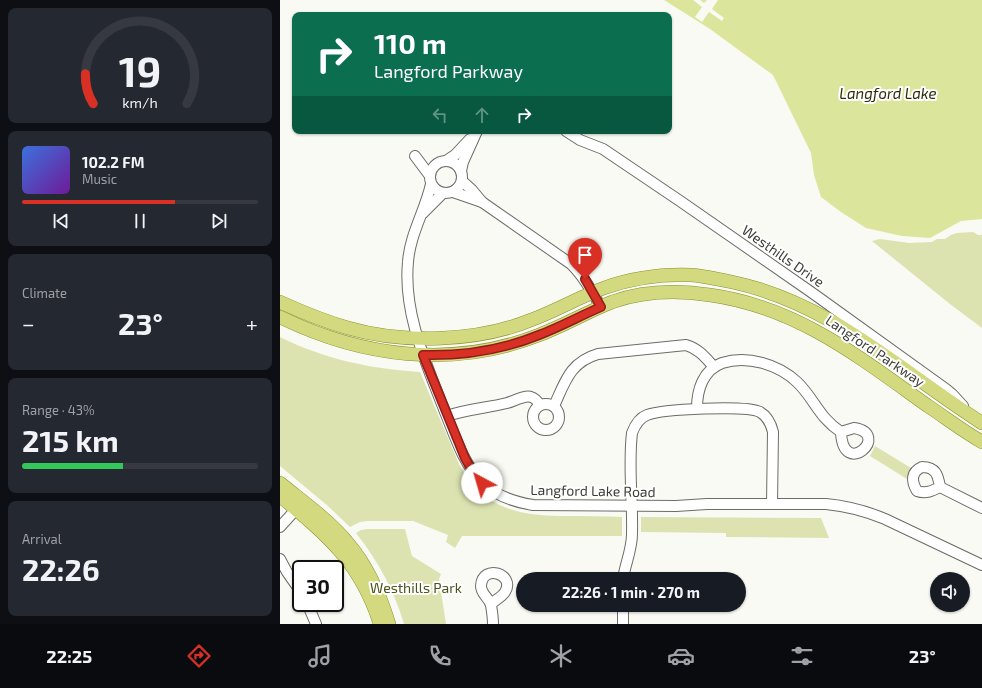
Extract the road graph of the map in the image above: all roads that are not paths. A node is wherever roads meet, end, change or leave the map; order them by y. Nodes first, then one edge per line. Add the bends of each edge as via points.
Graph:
1 (475, 134) edge
2 (476, 134) edge
3 (571, 134) edge
4 (442, 162) junction
5 (462, 176) junction
6 (430, 180) junction
7 (448, 193) junction
8 (482, 202) junction
9 (422, 215) junction
10 (593, 293) junction
11 (280, 302) edge
12 (601, 307) junction
13 (280, 317) edge
14 (418, 338) junction
15 (423, 355) junction
16 (714, 367) junction
17 (540, 405) junction
18 (554, 406) junction
19 (697, 408) junction
20 (447, 416) junction
21 (978, 420) edge
22 (841, 432) dead end
23 (982, 442) edge
24 (280, 483) edge
25 (940, 487) dead end
26 (280, 496) edge
27 (772, 504) junction
28 (299, 506) junction
29 (632, 506) junction
30 (982, 508) edge
31 (280, 527) edge
32 (280, 559) edge
33 (982, 565) edge
34 (625, 572) edge
35 (292, 579) edge
36 (491, 604) dead end
37 (311, 612) edge
38 (623, 612) edge
39 (316, 624) edge
40 (380, 624) edge
41 (390, 624) edge
42 (493, 624) edge
43 (622, 624) edge

1 - 4 street via 455,155
2 - 5 street via 463,162
3 - 21 street, Westhills Drive via 603,149 811,292 952,394
4 - 5 street via 455,164
4 - 6 street via 432,168
4 - 6 street via 415,156
5 - 7 street via 460,186
5 - 8 street
6 - 7 street via 436,190
6 - 9 street, Langford Lake Road
7 - 8 street
7 - 9 street, Langford Lake Road
8 - 10 street via 571,264 585,279
9 - 14 street, Langford Lake Road via 411,242 408,270 410,299
10 - 12 street
10 - 14 main road, Langford Parkway via 530,321 501,330 465,336
10 - 21 main road, Langford Parkway via 637,278 663,275 709,277 751,286 784,297 843,327
11 - 14 main road, Langford Parkway via 348,328
12 - 15 main road, Langford Parkway via 510,345 452,355
12 - 23 main road, Langford Parkway via 641,294 676,292 740,301 782,314 845,347
13 - 15 main road, Langford Parkway via 315,333 351,344
14 - 15 street, Langford Lake Road
15 - 20 street, Langford Lake Road
16 - 18 street via 701,352 686,345 598,354 585,359 570,372
16 - 19 street via 701,383
16 - 22 street via 741,361 761,363 781,370 797,382 822,415
17 - 18 street
17 - 18 street via 532,418 537,427 548,430 557,425 559,420 559,414
17 - 20 street via 533,398 527,397
19 - 27 street via 749,409 760,412 767,419 773,432
19 - 29 street via 651,414 636,424 631,438
20 - 29 street, Langford Lake Road via 470,467 482,483 504,498 533,505
24 - 28 main road
25 - 30 street
26 - 28 main road
27 - 29 street, Langford Lake Road
27 - 33 street, Langford Lake Road via 826,504 858,509
28 - 31 street
28 - 40 main road via 344,555 366,587
28 - 41 main road via 343,538 358,557 376,587
29 - 34 street via 632,544
32 - 35 street
36 - 42 street
37 - 39 street
38 - 43 street

